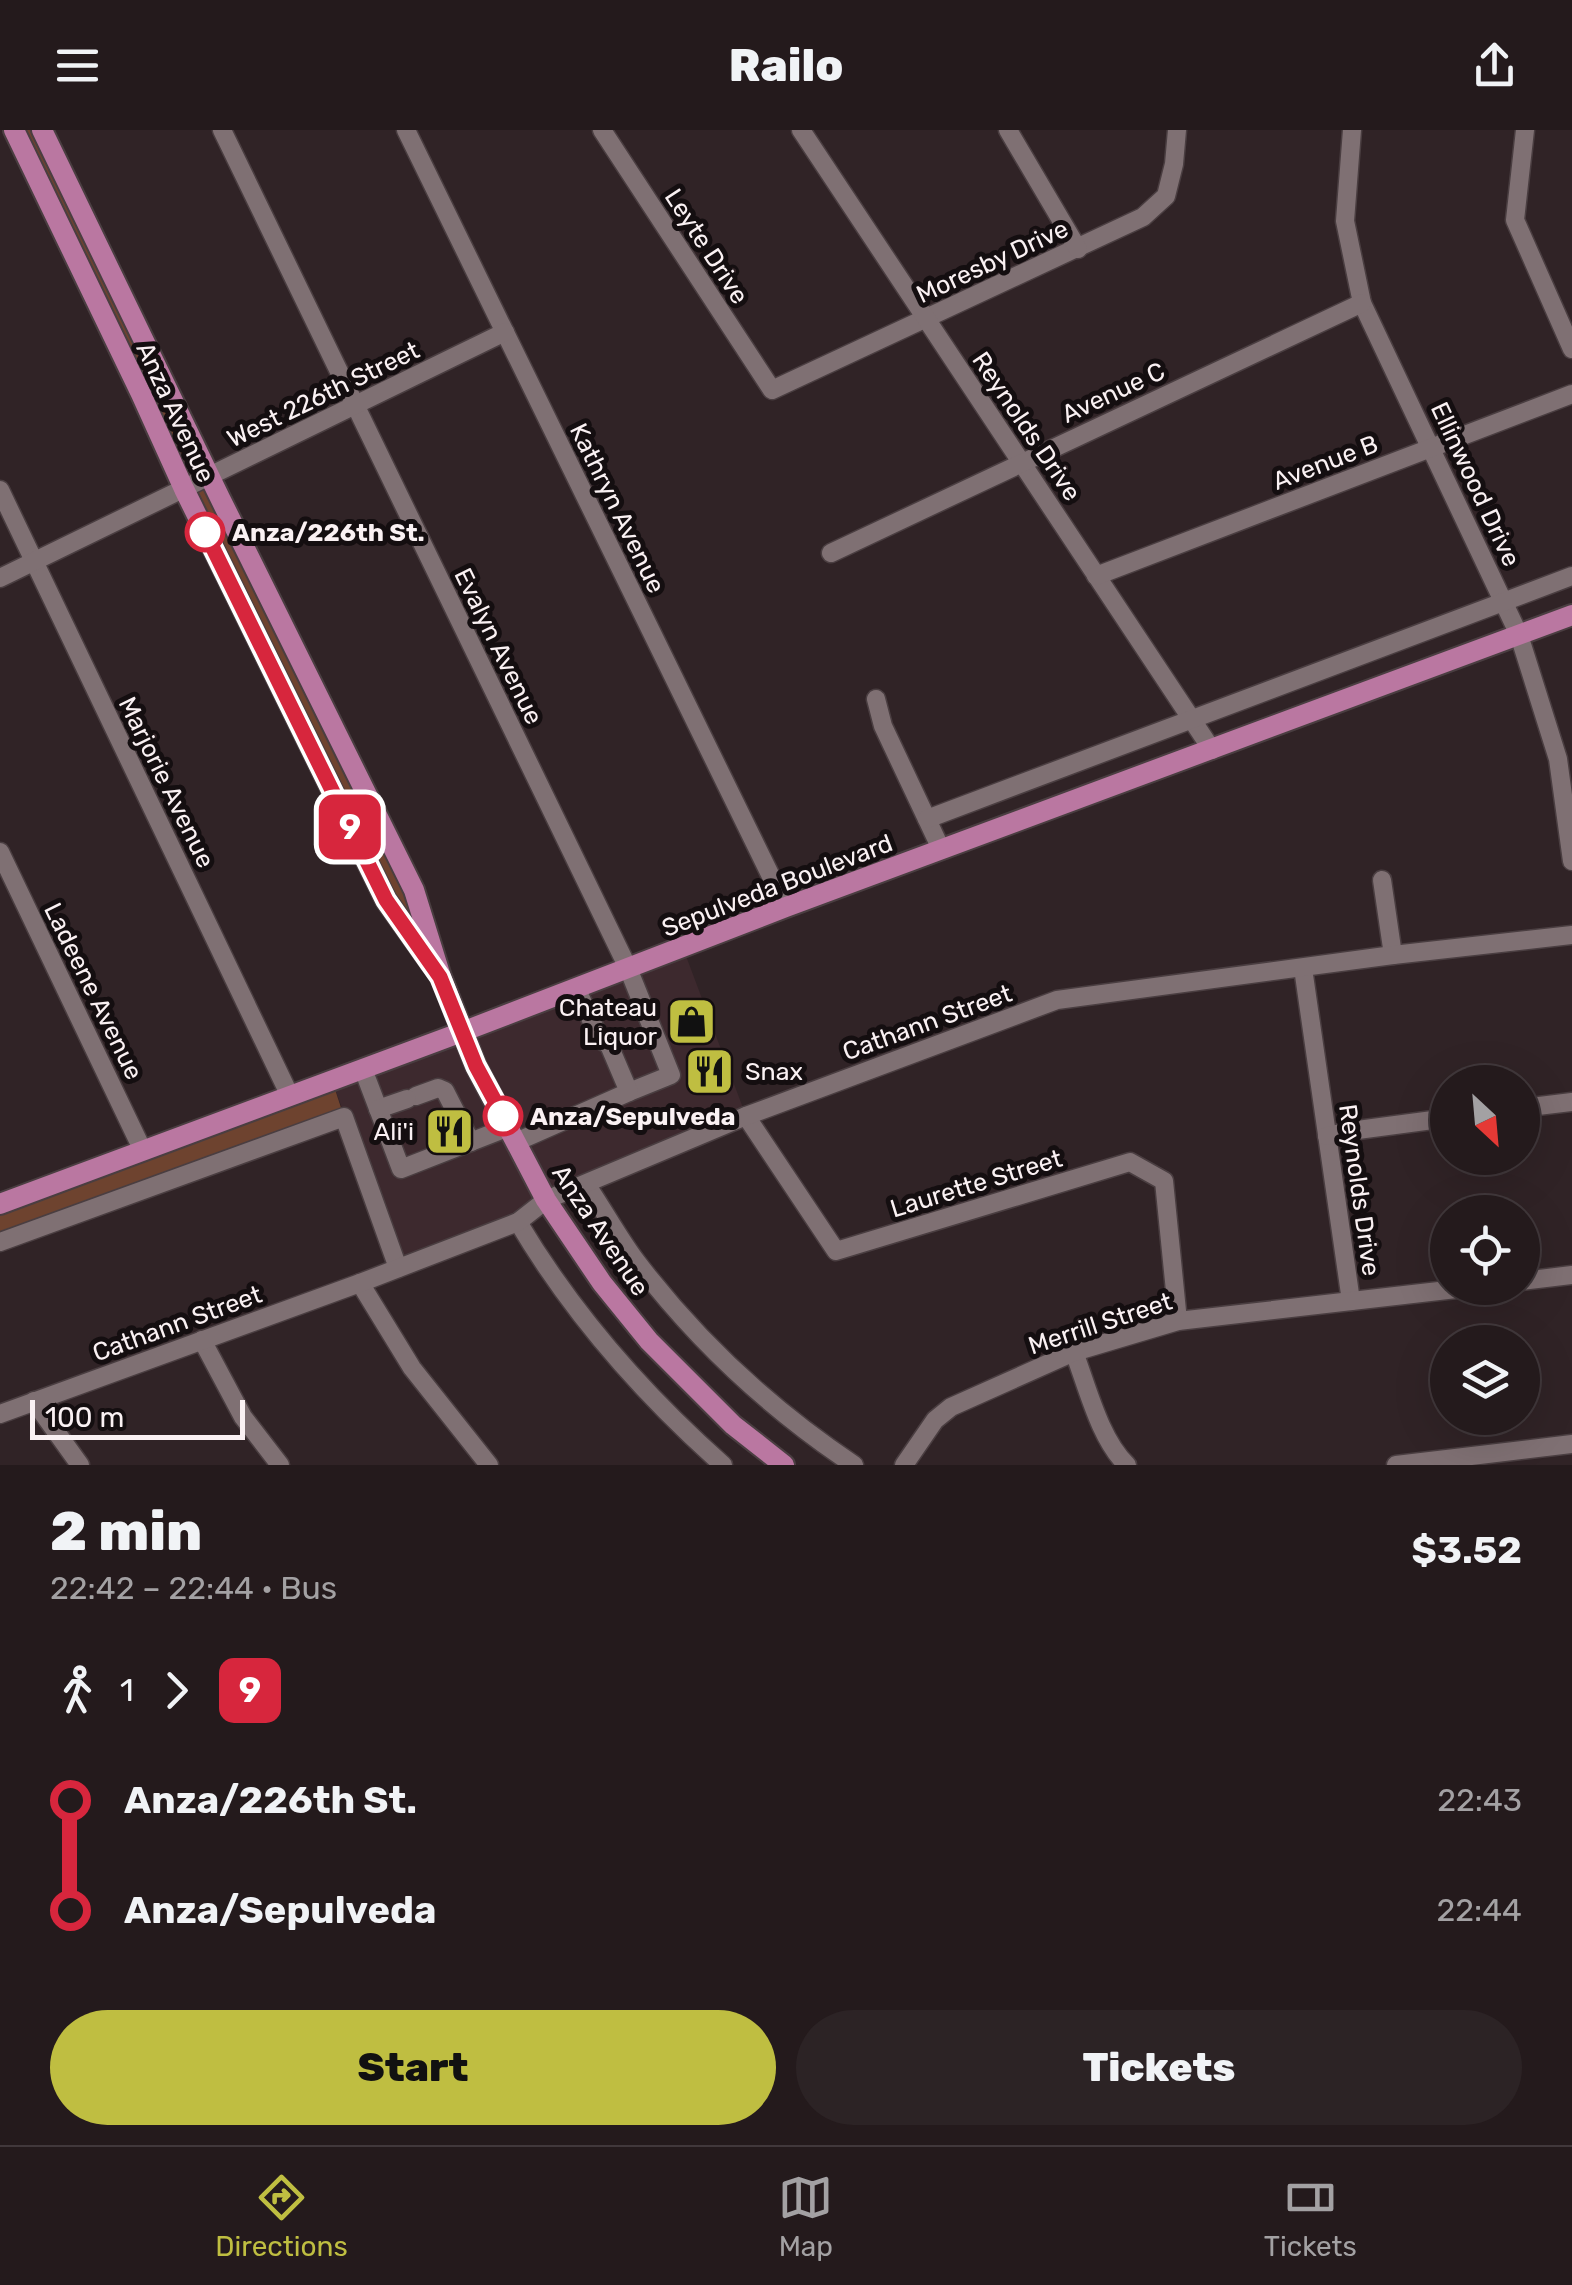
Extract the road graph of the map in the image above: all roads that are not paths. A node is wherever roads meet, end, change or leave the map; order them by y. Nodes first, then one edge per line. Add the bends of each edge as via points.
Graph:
1 (14, 130) edge
2 (42, 130) edge
3 (222, 130) edge
4 (406, 130) edge
5 (602, 130) edge
6 (802, 130) edge
7 (1008, 130) edge
8 (1176, 130) edge
9 (1352, 130) edge
10 (1525, 130) edge
11 (1078, 249) junction
12 (1362, 303) junction
13 (926, 318) junction
14 (505, 332) junction
15 (1572, 348) edge
16 (772, 390) joint
17 (1572, 394) edge
18 (354, 406) junction
19 (1432, 448) junction
20 (1022, 462) junction
21 (209, 477) junction
22 (184, 489) junction
23 (0, 490) edge
24 (830, 554) dead end
25 (34, 562) junction
26 (1096, 576) junction
27 (1572, 576) edge
28 (0, 578) edge
29 (1504, 602) junction
30 (1572, 615) edge
31 (1520, 635) junction
32 (876, 699) dead end
33 (1192, 720) junction
34 (1212, 750) junction
35 (927, 819) junction
36 (942, 849) junction
37 (0, 852) edge
38 (1572, 861) edge
39 (1382, 880) dead end
40 (786, 907) junction
41 (1572, 935) edge
42 (1393, 955) junction
43 (628, 968) junction
44 (1303, 968) junction
45 (440, 977) junction
46 (576, 988) junction
47 (462, 1032) junction
48 (363, 1068) junction
49 (629, 1092) junction
50 (290, 1096) junction
51 (1572, 1102) edge
52 (1540, 1106) edge
53 (378, 1109) junction
54 (746, 1116) junction
55 (1430, 1120) edge
56 (512, 1134) junction
57 (1327, 1136) junction
58 (471, 1142) junction
59 (142, 1150) junction
60 (586, 1184) junction
61 (546, 1200) junction
62 (0, 1204) edge
63 (518, 1222) junction
64 (0, 1242) edge
65 (398, 1268) junction
66 (1572, 1275) edge
67 (1540, 1279) edge
68 (360, 1283) junction
69 (1430, 1292) edge
70 (1350, 1301) junction
71 (1178, 1321) junction
72 (202, 1340) junction
73 (1074, 1352) junction
74 (34, 1401) junction
75 (0, 1414) edge
76 (1572, 1444) edge
77 (80, 1465) edge
78 (280, 1465) edge
79 (489, 1465) edge
80 (723, 1465) edge
81 (784, 1465) edge
82 (854, 1465) edge
83 (904, 1465) edge
84 (1127, 1465) edge
85 (1396, 1465) edge

1 - 22 main road, Anza Avenue
2 - 21 main road, Anza Avenue
3 - 18 street, Evalyn Avenue
4 - 14 street, Kathryn Avenue
5 - 16 street, Leyte Drive
6 - 13 street, Reynolds Drive
7 - 11 street
8 - 11 street, Moresby Drive via 1166,196 1143,217
9 - 12 street, Ellinwood Drive via 1345,221
10 - 15 street via 1515,220
11 - 13 street, Moresby Drive
12 - 19 street, Ellinwood Drive
12 - 20 street, Avenue C
13 - 16 street, Moresby Drive
13 - 20 street, Reynolds Drive
14 - 18 street, West 226th Street
14 - 40 street, Kathryn Avenue
17 - 19 street, Avenue B
18 - 21 street, West 226th Street
18 - 43 street, Evalyn Avenue
19 - 26 street, Avenue B
19 - 29 street, Ellinwood Drive
20 - 24 street, Avenue C
20 - 26 street, Reynolds Drive
21 - 22 street, West 226th Street
21 - 45 main road, Anza Avenue via 414,890
22 - 25 street, West 226th Street
22 - 45 main road, Anza Avenue via 386,900
23 - 25 street, Marjorie Avenue
25 - 28 street, West 226th Street
25 - 50 street, Marjorie Avenue
26 - 33 street, Reynolds Drive
27 - 29 street
29 - 31 street, Ellinwood Drive
29 - 33 street
30 - 31 main road, Sepulveda Boulevard
31 - 34 main road, Sepulveda Boulevard
31 - 38 street, Ellinwood Drive via 1558,759
32 - 35 street
33 - 34 street, Reynolds Drive
33 - 35 street
34 - 36 main road, Sepulveda Boulevard
35 - 36 street
36 - 40 main road, Sepulveda Boulevard
37 - 59 street, Ladeene Avenue
39 - 42 street
40 - 43 main road, Sepulveda Boulevard
41 - 42 street, Cathann Street
42 - 44 street, Cathann Street
43 - 46 main road, Sepulveda Boulevard
43 - 49 street, Evalyn Avenue via 671,1075
44 - 54 street, Cathann Street via 1057,1000
44 - 57 street, Reynolds Drive
45 - 47 main road, Anza Avenue
46 - 47 main road, Sepulveda Boulevard
46 - 49 street
47 - 48 main road, Sepulveda Boulevard
47 - 56 main road, Anza Avenue
48 - 50 main road, Sepulveda Boulevard
48 - 53 street
49 - 56 street
50 - 59 main road, Sepulveda Boulevard
51 - 52 street
53 - 58 street via 438,1088
53 - 58 street via 401,1169
54 - 60 street, Cathann Street
54 - 71 street, Laurette Street via 836,1251 1130,1162 1164,1181
55 - 57 street
56 - 58 street
56 - 61 main road, Anza Avenue
57 - 70 street, Reynolds Drive
59 - 62 main road, Sepulveda Boulevard
60 - 61 street, Cathann Street
60 - 82 street, Anza Avenue via 686,1322 744,1381
61 - 63 street, Cathann Street
61 - 81 main road, Anza Avenue via 648,1340 733,1425
63 - 65 street, Cathann Street
63 - 80 street via 611,1351
64 - 65 street via 344,1117
65 - 68 street, Cathann Street
66 - 67 street
68 - 72 street, Cathann Street
68 - 79 street via 412,1368
69 - 70 street, Merrill Street
70 - 71 street, Merrill Street
71 - 73 street, Merrill Street
72 - 74 street, Cathann Street
72 - 78 street via 243,1417
73 - 83 street, Merrill Street via 951,1407
73 - 84 street via 1103,1428
74 - 75 street, Cathann Street
74 - 77 street
76 - 85 street

